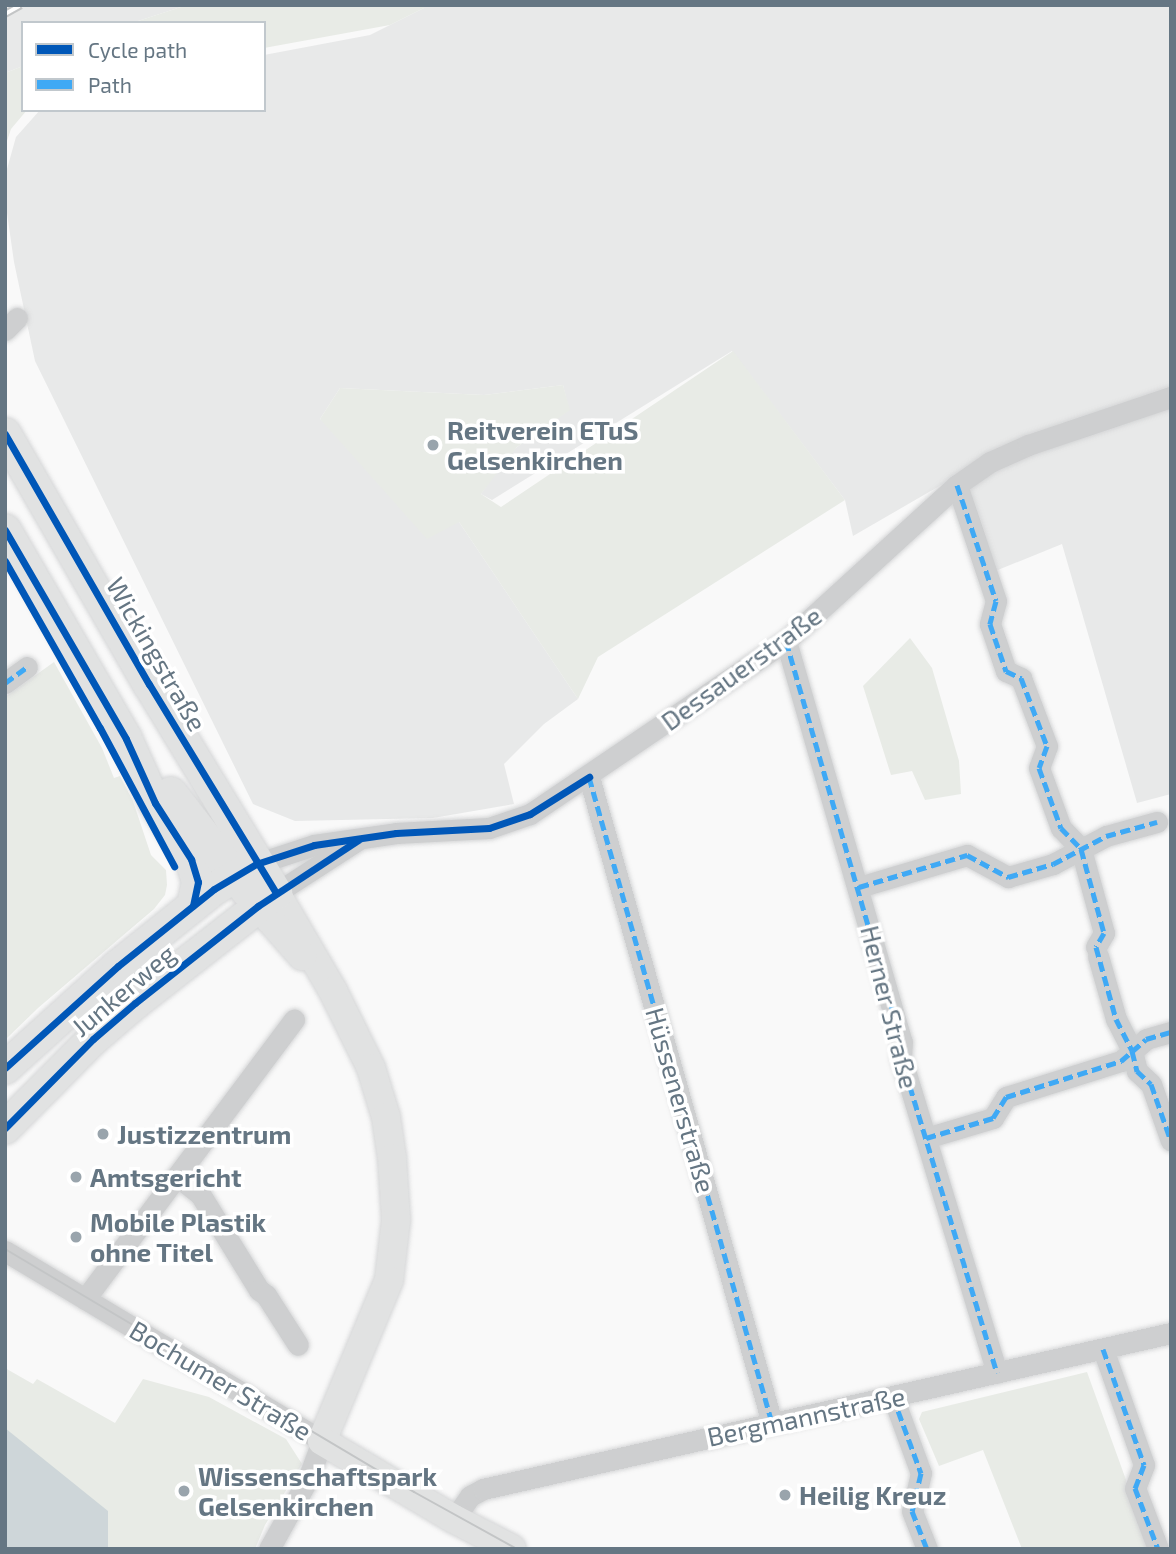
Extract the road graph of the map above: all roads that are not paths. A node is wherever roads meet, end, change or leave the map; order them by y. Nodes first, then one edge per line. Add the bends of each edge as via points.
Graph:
1 (1171, 397) edge
2 (5, 434) edge
3 (957, 485) junction
4 (5, 530) edge
5 (786, 641) junction
6 (27, 667) dead end
7 (5, 683) edge
8 (126, 739) junction
9 (589, 777) junction
10 (1157, 822) dead end
11 (358, 840) junction
12 (1081, 849) junction
13 (246, 870) junction
14 (859, 887) junction
15 (267, 900) junction
16 (193, 905) junction
17 (294, 1020) dead end
18 (1171, 1032) edge
19 (1132, 1051) junction
20 (5, 1068) edge
21 (5, 1128) edge
22 (926, 1138) junction
23 (1171, 1141) edge
24 (178, 1177) junction
25 (5, 1251) edge
26 (85, 1299) junction
27 (1171, 1334) edge
28 (298, 1345) dead end
29 (1102, 1349) junction
30 (997, 1373) junction
31 (893, 1397) junction
32 (772, 1423) junction
33 (322, 1441) junction
34 (454, 1519) junction
35 (269, 1549) edge
36 (512, 1549) edge
37 (927, 1549) edge
38 (1158, 1549) edge

1 - 3 street, Dessauerstraße via 1028,445 990,462
2 - 13 main road, Wickingstraße
3 - 5 street, Dessauerstraße
3 - 12 street via 996,601 989,624 1006,671 1021,678 1046,746 1039,768 1061,828
4 - 8 main road, Wickingstraße
5 - 9 street, Dessauerstraße
5 - 14 street, Herner Straße
6 - 7 street
8 - 13 main road, Wickingstraße
8 - 16 main road, Wickingstraße via 155,803 197,871
9 - 11 street, Dessauerstraße via 549,804 508,823
9 - 32 street, Hüssenerstraße
10 - 12 street via 1106,836
11 - 13 street, Dessauerstraße via 314,845
11 - 15 street, Dessauerstraße
12 - 14 street via 1053,864 1008,877 967,855
12 - 19 street via 1104,933 1097,951 1116,1019
13 - 15 main road, Wickingstraße
13 - 16 main road, Junkerweg
14 - 22 street, Herner Straße
15 - 21 main road, Junkerweg via 93,1040
15 - 33 main road via 296,950 323,975 372,1068 388,1130 396,1220 393,1253 382,1303
16 - 20 main road, Junkerweg
17 - 24 street
18 - 19 street via 1146,1040
19 - 22 street via 1121,1061 1006,1097 993,1118
19 - 23 street via 1137,1071 1151,1084
22 - 30 street, Herner Straße
24 - 26 street
24 - 28 street via 200,1194
25 - 26 street, Bochumer Straße
26 - 33 street, Bochumer Straße
27 - 29 street, Bergmannstraße
29 - 30 street, Bergmannstraße
29 - 38 street via 1144,1465 1135,1488
30 - 31 street, Bergmannstraße
31 - 32 street, Bergmannstraße
31 - 37 street via 921,1473 912,1511
32 - 34 street, Bergmannstraße via 483,1489 470,1496
33 - 34 main road, Bochumer Straße
33 - 35 street via 308,1479
34 - 36 main road, Bochumer Straße

